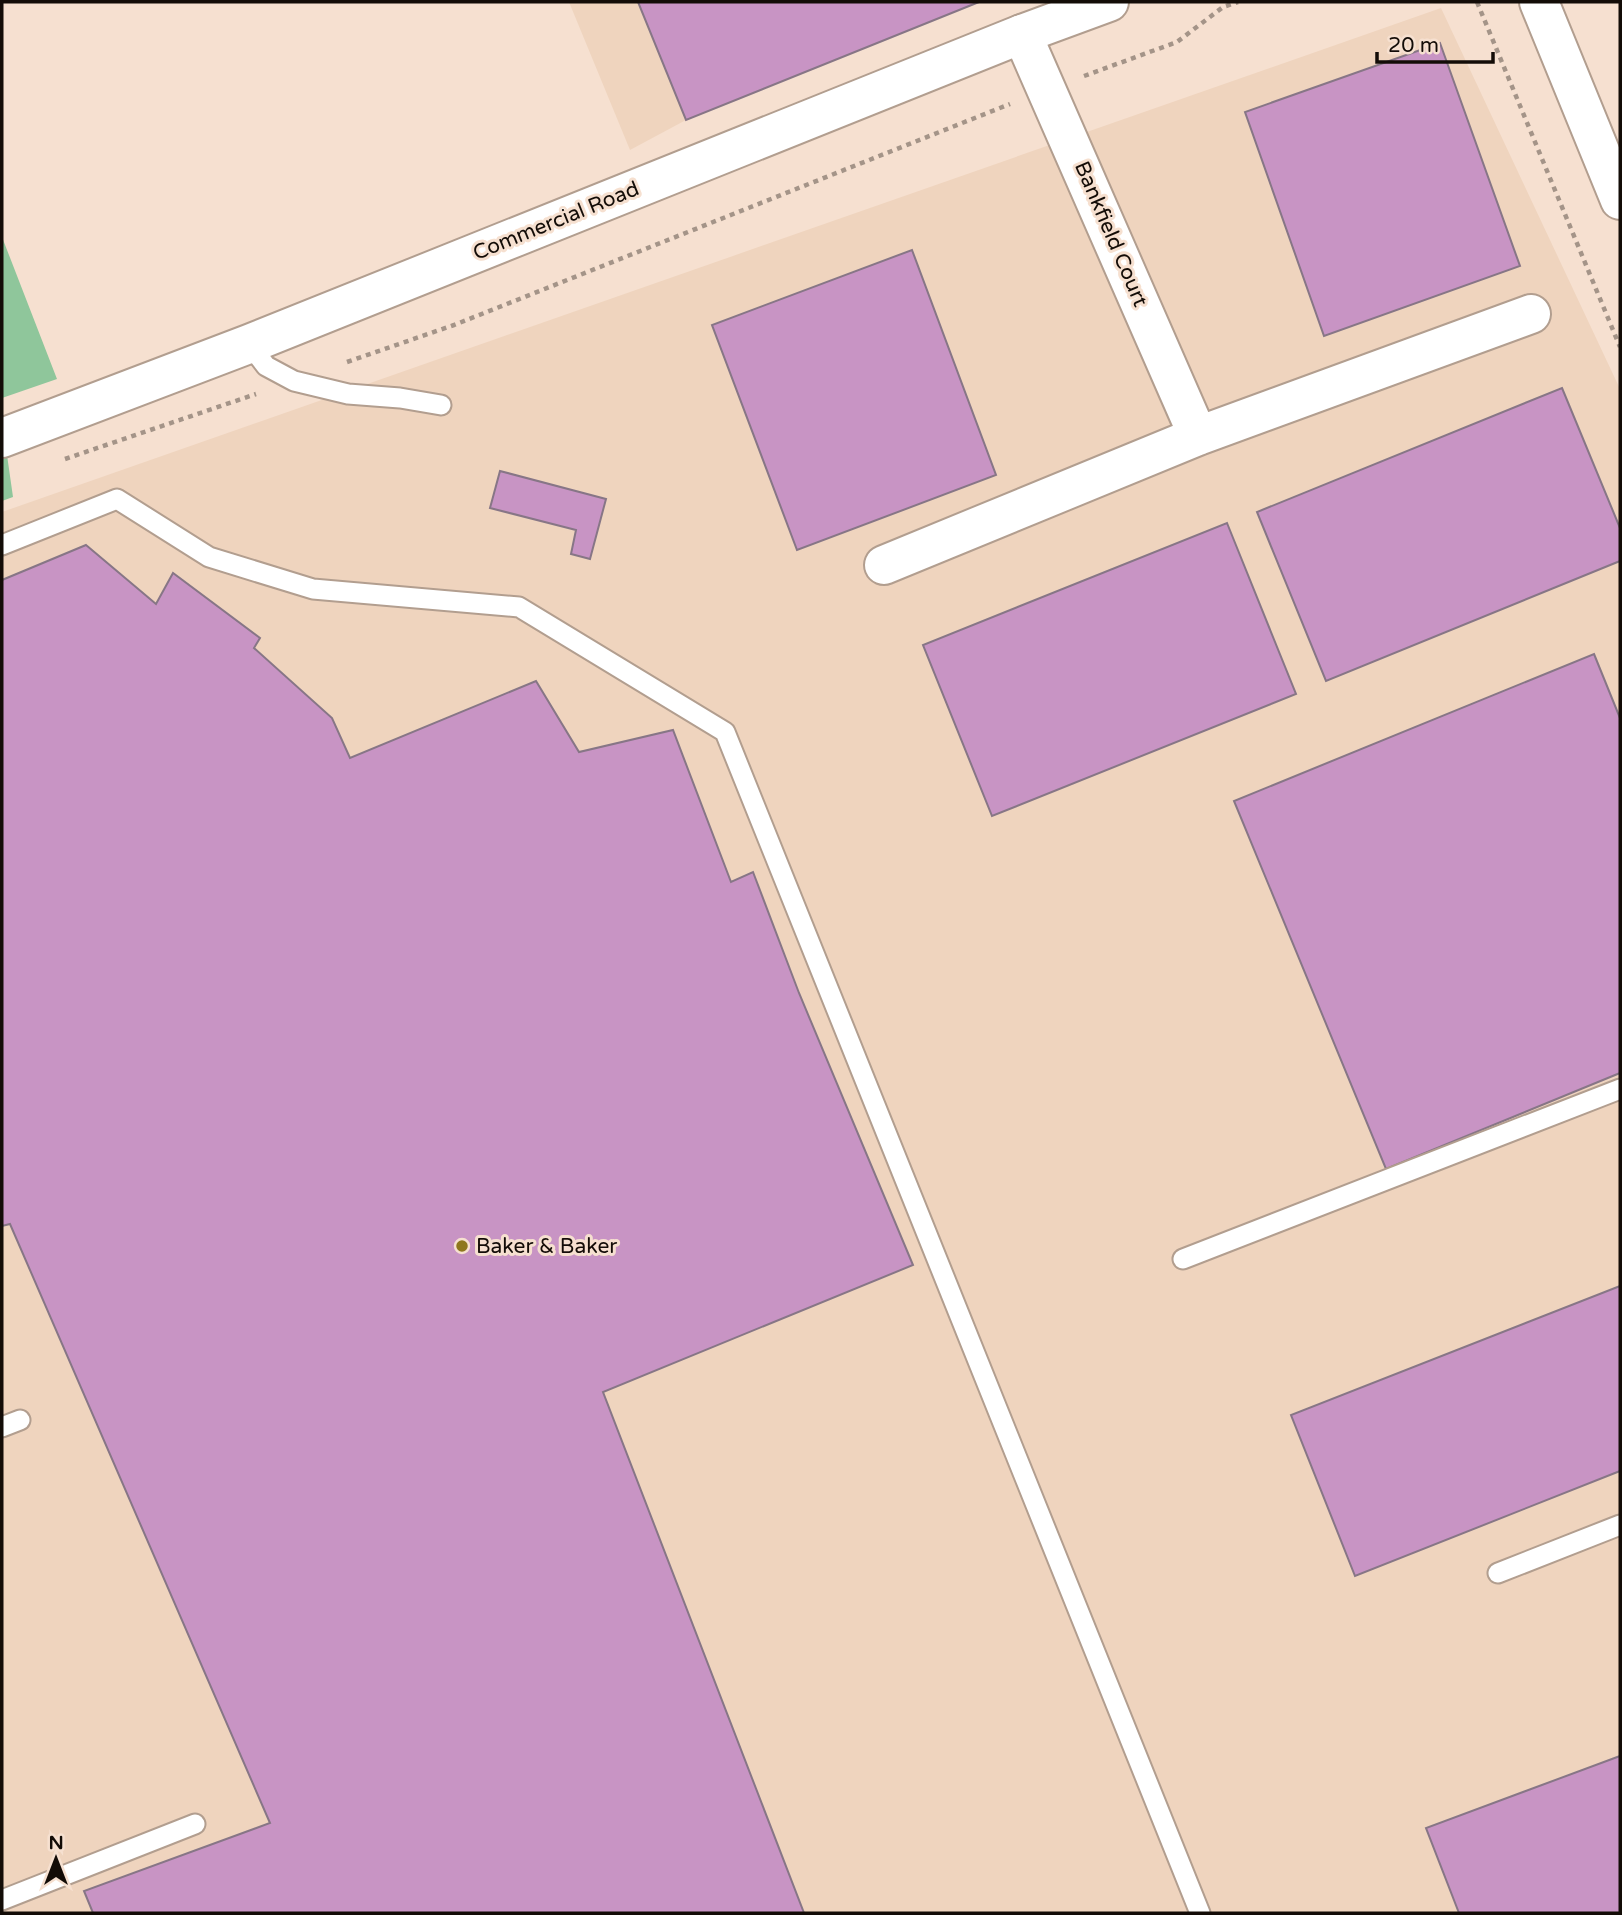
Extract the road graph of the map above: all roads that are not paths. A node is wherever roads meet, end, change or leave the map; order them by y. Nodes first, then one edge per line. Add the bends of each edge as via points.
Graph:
1 (1109, 2) edge
2 (1539, 2) edge
3 (1022, 34) junction
4 (1620, 200) edge
5 (1531, 314) dead end
6 (249, 344) junction
7 (441, 405) dead end
8 (1198, 436) junction
9 (2, 438) edge
10 (2, 545) edge
11 (884, 565) dead end
12 (1620, 1089) edge
13 (1184, 1259) dead end
14 (1620, 1525) edge
15 (1498, 1573) dead end
16 (195, 1824) dead end
17 (2, 1899) edge
18 (2, 1908) edge
19 (4, 1913) edge
20 (1200, 1913) edge

1 - 3 street, Commercial Road
2 - 4 street
3 - 6 street, Commercial Road
3 - 8 street, Bankfield Court
5 - 8 street
6 - 7 lane via 266,366 293,381 348,394
6 - 9 street, Commercial Road
8 - 11 street
10 - 20 lane via 117,499 209,557 313,589 519,607 725,732
12 - 13 lane
14 - 15 lane
16 - 17 lane
18 - 19 lane

